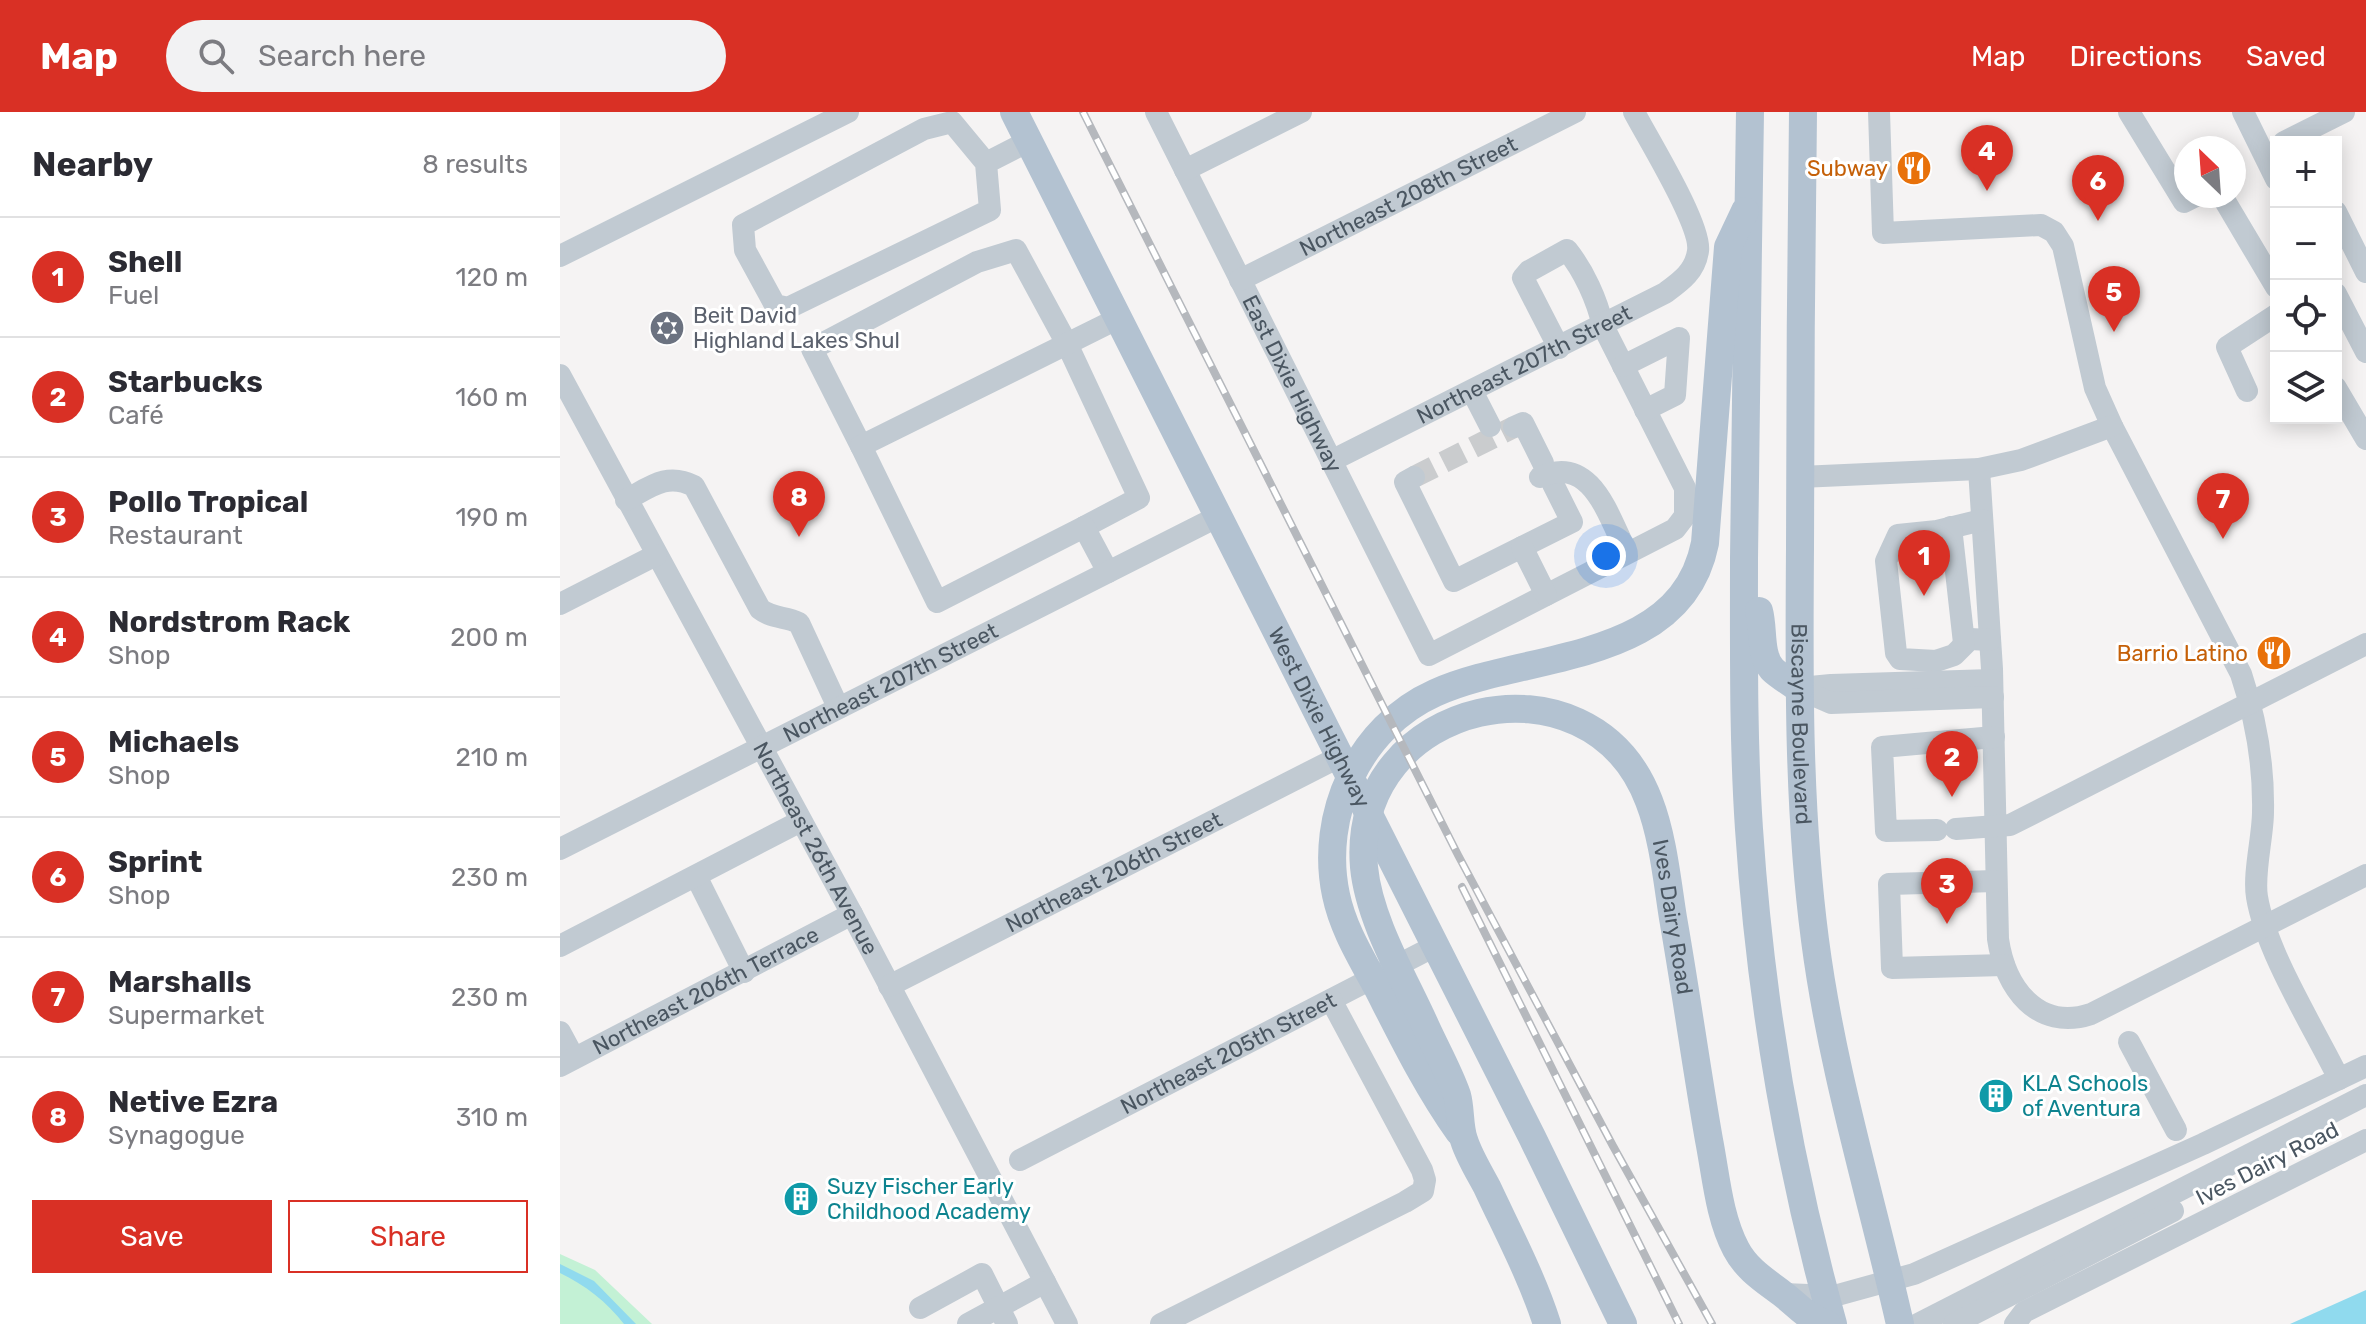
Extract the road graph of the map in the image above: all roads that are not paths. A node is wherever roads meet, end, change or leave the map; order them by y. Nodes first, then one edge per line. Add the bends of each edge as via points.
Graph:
1 (847, 112) edge
2 (1014, 112) edge
3 (1156, 112) edge
4 (1301, 112) edge
5 (1575, 112) edge
6 (1634, 112) edge
7 (1750, 112) edge
8 (1803, 112) edge
9 (1879, 112) edge
10 (2129, 112) edge
11 (2243, 112) edge
12 (2344, 112) edge
13 (2301, 136) edge
14 (1029, 141) junction
15 (2269, 150) edge
16 (986, 163) junction
17 (1185, 170) junction
18 (2174, 186) edge
19 (1749, 203) junction
20 (2229, 208) edge
21 (2342, 223) edge
22 (560, 256) edge
23 (2364, 264) edge
24 (1240, 280) junction
25 (2272, 280) edge
26 (2342, 305) edge
27 (1119, 318) junction
28 (2270, 319) edge
29 (1603, 326) junction
30 (1067, 344) junction
31 (1559, 348) junction
32 (2365, 349) edge
33 (1623, 366) junction
34 (560, 375) edge
35 (1472, 391) junction
36 (2247, 391) dead end
37 (2342, 398) edge
38 (1645, 410) junction
39 (1490, 426) dead end
40 (2112, 426) junction
41 (1514, 427) dead end
42 (2366, 439) edge
43 (861, 446) junction
44 (1331, 461) junction
45 (1979, 469) junction
46 (1545, 475) junction
47 (1414, 477) dead end
48 (1800, 477) junction
49 (626, 500) junction
50 (1219, 516) junction
51 (1982, 520) junction
52 (1084, 527) junction
53 (1951, 527) junction
54 (1522, 547) junction
55 (1627, 553) junction
56 (656, 555) junction
57 (1744, 564) junction
58 (1108, 572) junction
59 (1546, 595) junction
60 (560, 604) edge
61 (1990, 640) junction
62 (1964, 643) junction
63 (2365, 647) edge
64 (1992, 688) junction
65 (1799, 689) junction
66 (2251, 703) junction
67 (838, 707) junction
68 (1994, 737) junction
69 (760, 746) junction
70 (1339, 757) junction
71 (801, 821) junction
72 (1995, 827) junction
73 (560, 849) edge
74 (2366, 875) edge
75 (696, 876) junction
76 (1996, 881) junction
77 (852, 914) junction
78 (2266, 926) junction
79 (560, 946) edge
80 (1435, 946) junction
81 (2004, 965) junction
82 (744, 972) junction
83 (889, 986) junction
84 (1331, 1000) junction
85 (1408, 1018) junction
86 (560, 1032) edge
87 (2129, 1042) dead end
88 (567, 1062) edge
89 (2366, 1066) edge
90 (2339, 1079) junction
91 (2366, 1095) edge
92 (2366, 1112) edge
93 (2176, 1130) dead end
94 (2366, 1140) edge
95 (1020, 1160) dead end
96 (1045, 1282) junction
97 (1783, 1294) junction
98 (1979, 1302) junction
99 (920, 1308) dead end
100 (1003, 1316) edge
101 (968, 1324) edge
102 (1067, 1324) edge
103 (1161, 1324) edge
104 (1547, 1324) edge
105 (1623, 1324) edge
106 (1830, 1324) edge
107 (1900, 1324) edge
108 (1918, 1324) edge
109 (1954, 1324) edge
110 (2015, 1324) edge

1 - 22 street
2 - 14 main road, West Dixie Highway
3 - 17 street, East Dixie Highway
4 - 17 street
5 - 24 street, Northeast 208th Street
6 - 29 street, Northeast 207th Street via 1695,228 1699,251 1689,275
7 - 19 main road
8 - 48 main road, Biscayne Boulevard
9 - 40 street via 1883,233 2041,225 2054,232 2063,246 2095,388
10 - 18 street
11 - 15 street
12 - 13 street
14 - 16 street
14 - 27 main road, West Dixie Highway
16 - 16 street via 952,122 924,129 743,225 745,250 775,305 788,308 990,210
17 - 24 street, East Dixie Highway
19 - 57 main road
19 - 85 main road via 1728,247 1707,530 1702,555 1684,592 1643,630 1432,694 1394,720 1355,766 1333,835 1336,893 1345,924
20 - 25 street
21 - 23 street
24 - 44 street, East Dixie Highway
26 - 32 street
27 - 30 street
27 - 50 main road, West Dixie Highway
28 - 36 street via 2227,347
29 - 31 street, Northeast 207th Street
29 - 31 street via 1567,250 1523,278
29 - 33 street
30 - 43 street
30 - 43 street via 1016,250 977,262 812,349
30 - 52 street via 1139,498
31 - 35 street, Northeast 207th Street
33 - 38 street
33 - 38 street via 1679,338 1675,395
34 - 49 street, Northeast 26th Avenue
35 - 39 street
35 - 44 street, Northeast 207th Street
37 - 42 street
38 - 55 street via 1685,488 1685,516 1675,529
40 - 45 street via 2021,460
40 - 66 street via 2241,674
41 - 46 street via 1523,423
43 - 52 street via 937,602
44 - 59 street, East Dixie Highway via 1429,655
45 - 48 street
45 - 51 street
46 - 54 street via 1572,522
46 - 55 street via 1573,472 1592,485
47 - 54 street via 1405,482 1454,581
48 - 65 main road, Biscayne Boulevard
49 - 56 street, Northeast 26th Avenue
49 - 67 street via 663,480 681,479 694,486 760,609 799,623
50 - 58 street, Northeast 207th Street
50 - 70 main road, West Dixie Highway
51 - 53 street
51 - 61 street
52 - 58 street
53 - 62 street
53 - 62 street via 1895,539 1886,561 1894,642 1900,659 1922,661 1954,655
54 - 59 street
55 - 59 street
56 - 60 street
56 - 69 street, Northeast 26th Avenue
57 - 65 main road via 1769,664
57 - 106 main road via 1744,736 1754,892 1780,1089
58 - 67 street, Northeast 207th Street
61 - 62 street
61 - 64 street
63 - 66 street
64 - 65 street via 1831,703
64 - 68 street
65 - 107 main road, Biscayne Boulevard via 1815,940 1837,1067
66 - 72 street via 2010,825
66 - 78 street via 2263,811 2257,895
67 - 69 street, Northeast 207th Street
68 - 72 street
68 - 72 street via 1882,747 1886,831
69 - 71 street, Northeast 26th Avenue
69 - 73 street, Northeast 207th Street
70 - 80 main road, West Dixie Highway
70 - 83 street, Northeast 206th Street
71 - 75 street
71 - 77 street, Northeast 26th Avenue
72 - 76 street
74 - 78 street
75 - 79 street
75 - 82 street
76 - 81 street
76 - 81 street via 1889,884 1892,968
77 - 82 street, Northeast 206th Terrace
77 - 83 street, Northeast 26th Avenue
78 - 81 street via 2078,1019 2035,1008
78 - 90 street
80 - 84 street, Northeast 205th Street
80 - 105 main road, West Dixie Highway
82 - 88 street, Northeast 206th Terrace
83 - 96 street, Northeast 26th Avenue
84 - 95 street, Northeast 205th Street
84 - 103 street via 1422,1170 1423,1191
85 - 97 main road, Ives Dairy Road via 1367,884 1364,842 1374,800 1387,775 1439,727 1490,709 1542,711 1602,739 1625,760 1649,800 1727,1230 1747,1265
85 - 104 main road via 1441,1107 1463,1138
86 - 88 street
87 - 93 street
89 - 90 street, Ives Dairy Road
90 - 97 street, Ives Dairy Road via 1914,1274 1834,1296
91 - 98 street, Ives Dairy Road
92 - 98 street, Ives Dairy Road
94 - 110 street via 2024,1312
96 - 100 street
96 - 102 street, Northeast 26th Avenue
97 - 106 main road via 1804,1315
98 - 108 street, Ives Dairy Road
98 - 109 street, Ives Dairy Road
99 - 100 street via 982,1274
100 - 101 street

